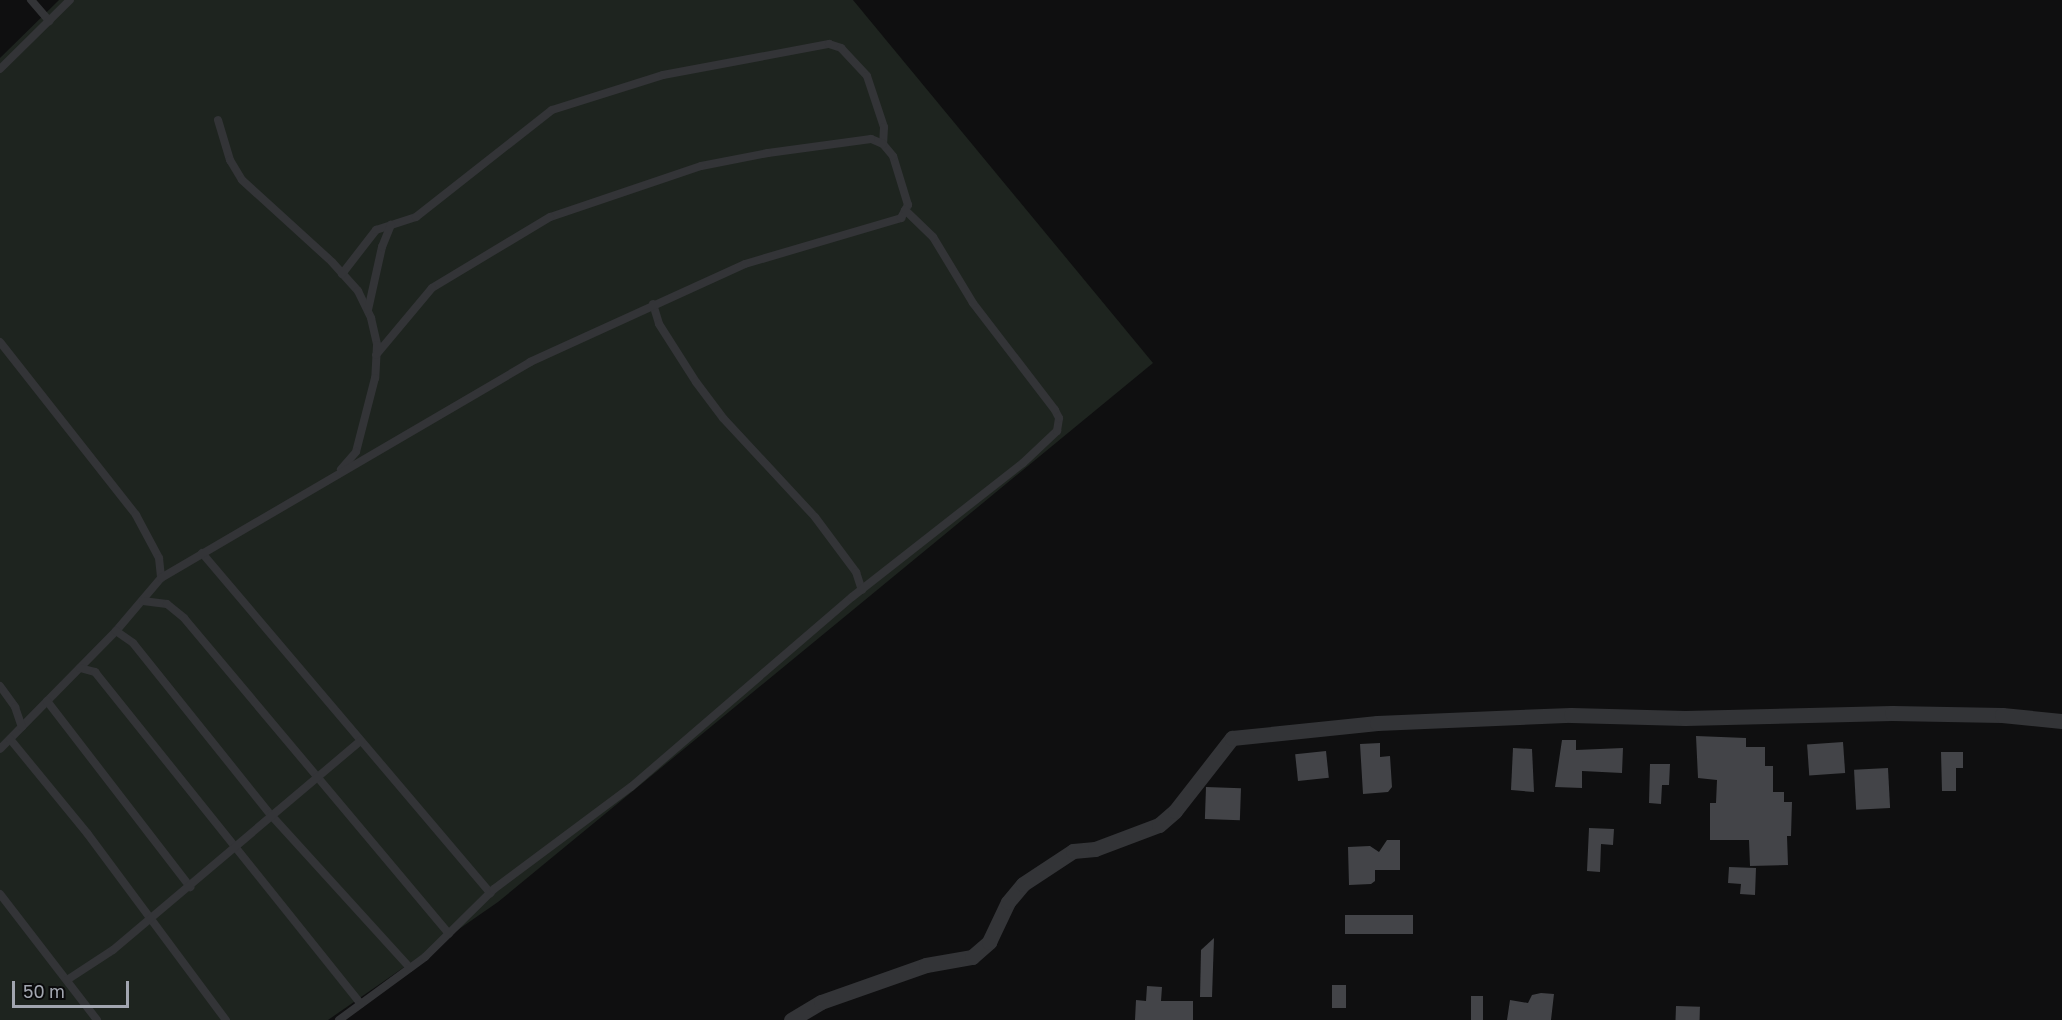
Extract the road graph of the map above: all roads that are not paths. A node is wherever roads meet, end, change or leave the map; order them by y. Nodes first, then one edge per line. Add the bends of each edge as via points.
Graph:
1 (31, 0) edge
2 (70, 0) edge
3 (49, 21) junction
4 (0, 69) edge
5 (218, 120) dead end
6 (883, 144) junction
7 (905, 210) junction
8 (391, 225) junction
9 (342, 274) junction
10 (653, 304) junction
11 (368, 310) junction
12 (0, 342) edge
13 (376, 355) junction
14 (338, 473) junction
15 (202, 553) junction
16 (161, 578) junction
17 (862, 590) junction
18 (143, 601) junction
19 (116, 631) junction
20 (80, 668) junction
21 (0, 686) edge
22 (47, 701) junction
23 (2062, 721) edge
24 (22, 727) junction
25 (10, 739) junction
26 (360, 741) junction
27 (0, 749) edge
28 (317, 775) junction
29 (270, 814) junction
30 (232, 847) junction
31 (190, 887) junction
32 (490, 893) junction
33 (0, 894) edge
34 (151, 919) junction
35 (449, 934) junction
36 (410, 968) junction
37 (67, 980) junction
38 (361, 1004) junction
39 (97, 1020) edge
40 (226, 1020) edge
41 (339, 1020) edge
42 (791, 1020) edge

1 - 3 lane
2 - 3 lane
3 - 4 lane
5 - 9 lane via 230,160 242,180
6 - 7 lane via 893,156 908,205
6 - 8 lane via 884,127 867,76 841,48 828,44 663,75 552,110 416,217
6 - 13 lane via 872,139 845,142 701,166 550,217 432,288
7 - 10 lane via 901,218 878,228 815,241 754,261
7 - 17 lane via 933,237 972,303 1055,410 1059,425 1023,463
8 - 9 lane via 376,230 364,241
8 - 11 lane
9 - 11 lane
10 - 14 lane via 490,382
10 - 17 lane via 658,324 696,382 723,418 815,517 856,572
11 - 13 lane
12 - 16 lane via 136,515 159,558
13 - 14 lane via 366,424 356,452
14 - 15 lane
15 - 16 lane
15 - 26 lane
16 - 18 lane
17 - 32 lane via 631,788
18 - 19 lane
18 - 28 lane via 167,604 184,618
19 - 20 lane
19 - 29 lane via 133,643
20 - 22 lane
20 - 30 lane via 95,672
21 - 24 lane via 15,707
22 - 24 lane
22 - 31 lane
23 - 42 street via 1892,712 1684,718 1571,715 1377,723 1232,738 1175,811 1159,825 1095,849 1073,851 1023,884 1008,902 989,942 972,957 926,965 821,1002
24 - 25 lane
25 - 27 lane
25 - 34 lane
26 - 28 lane
26 - 32 lane
28 - 29 lane
28 - 35 lane
29 - 30 lane
29 - 36 lane
30 - 31 lane
30 - 38 lane
31 - 34 lane
32 - 35 lane
33 - 37 lane
34 - 37 lane
34 - 40 lane
35 - 36 lane
36 - 38 lane
37 - 39 lane
38 - 41 lane

